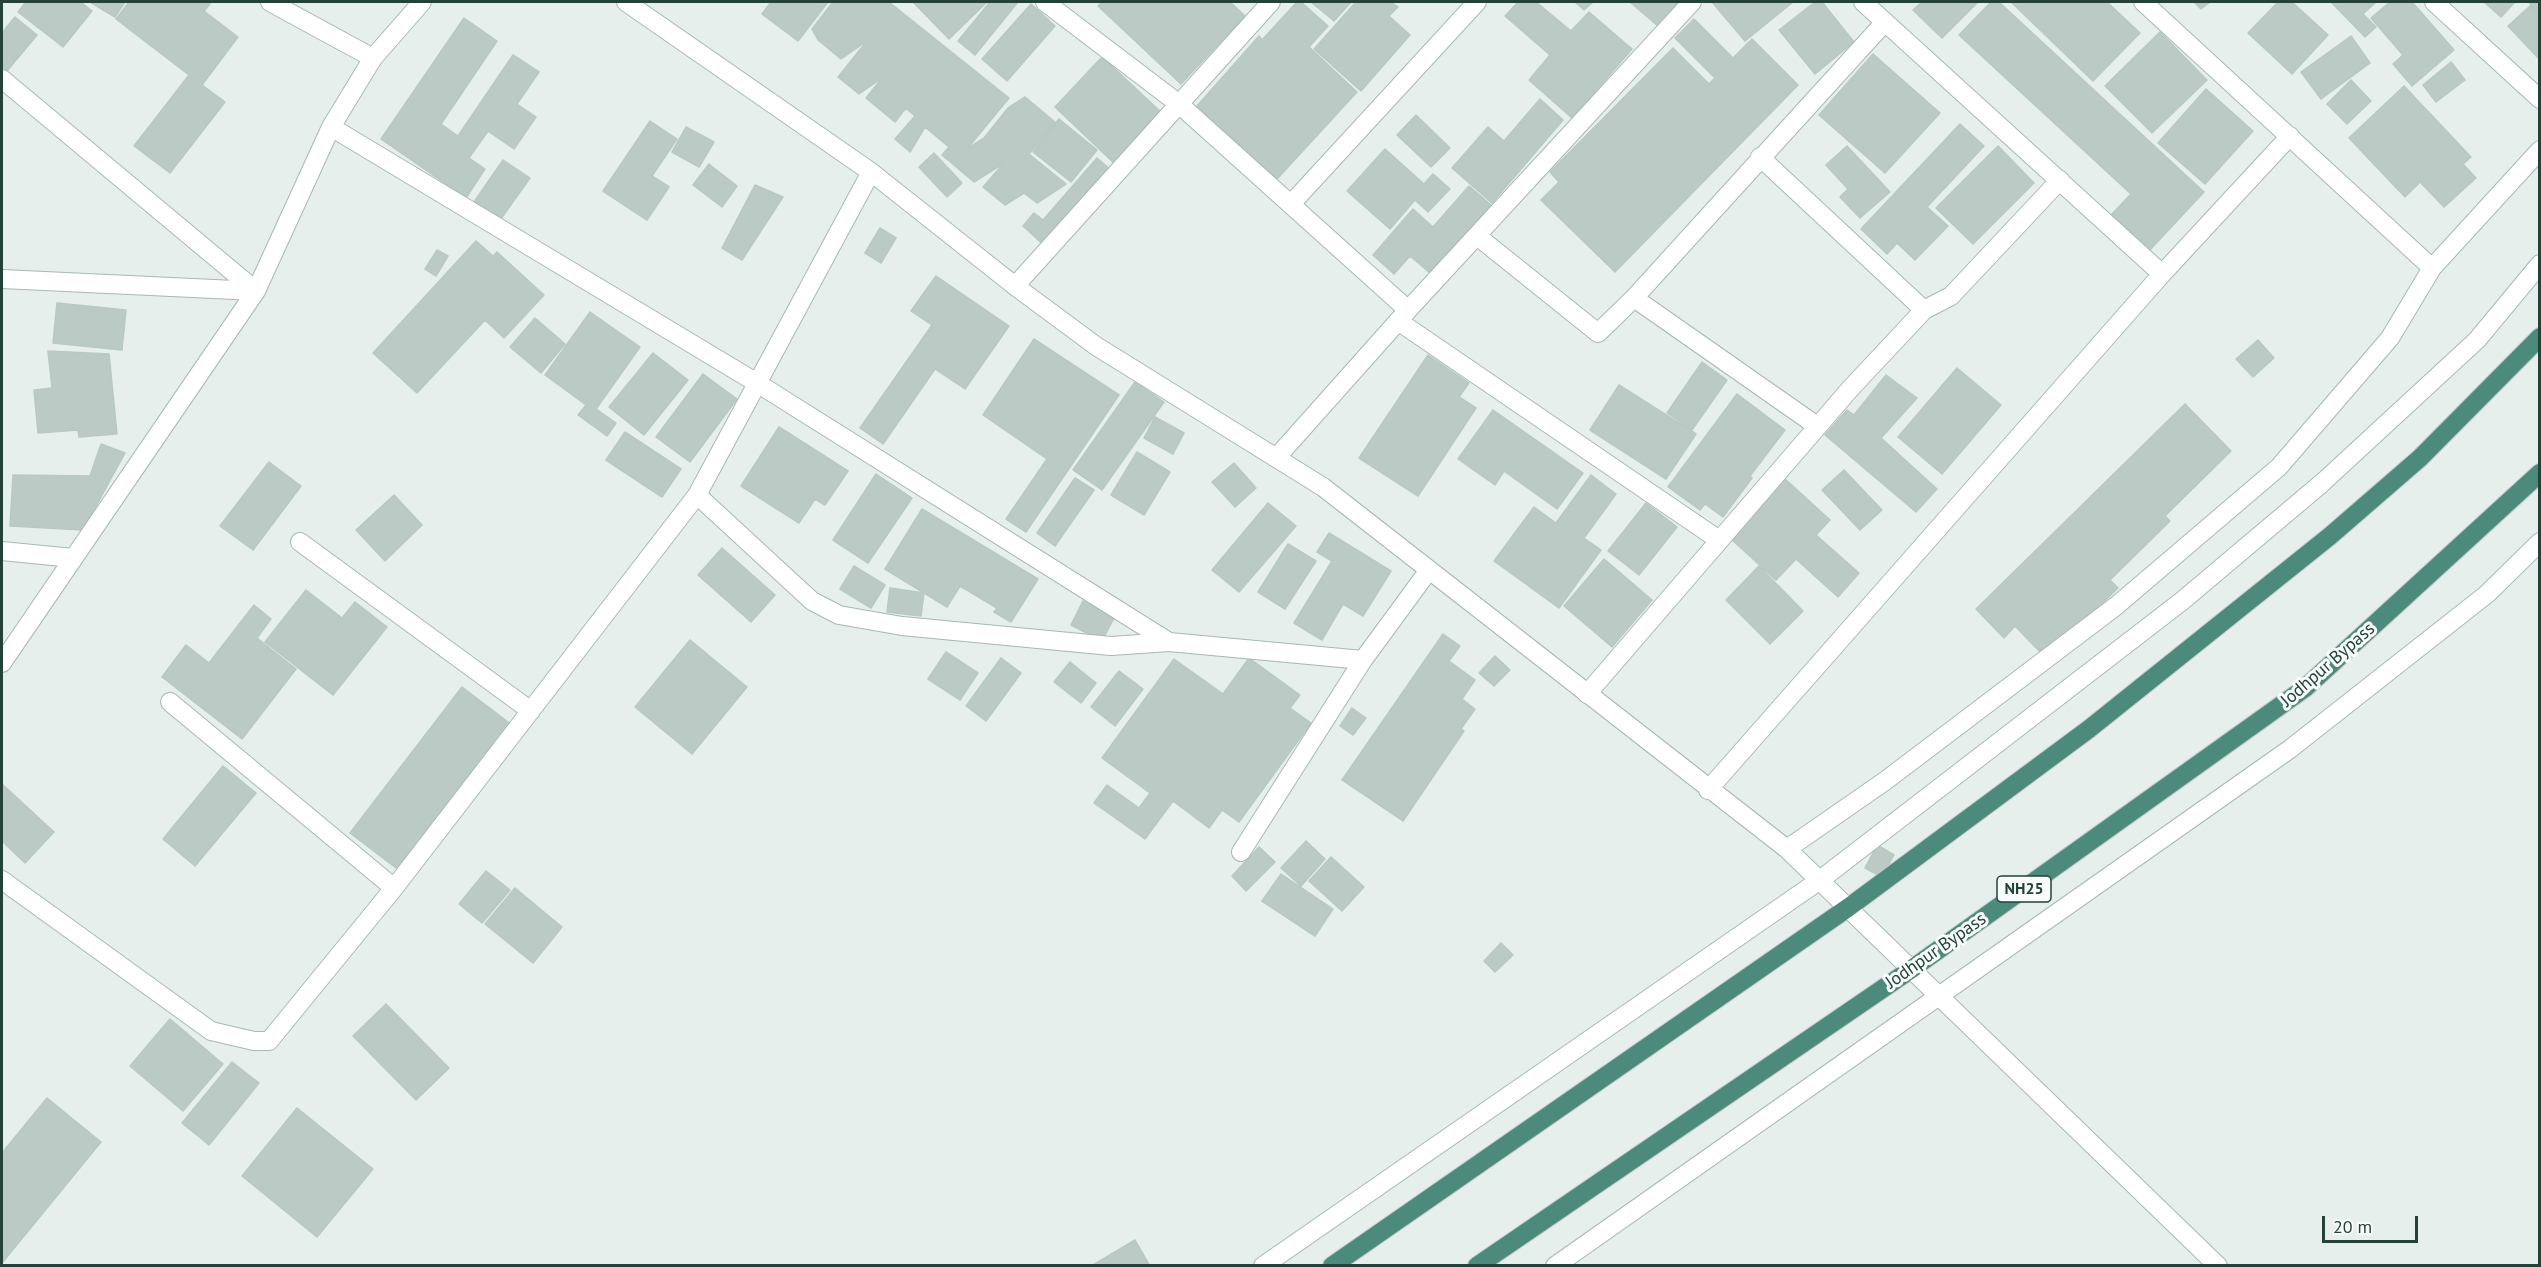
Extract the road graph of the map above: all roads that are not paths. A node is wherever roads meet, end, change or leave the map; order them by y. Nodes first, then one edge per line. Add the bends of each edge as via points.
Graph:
1 (270, 2) edge
2 (422, 2) edge
3 (626, 2) edge
4 (1271, 2) edge
5 (1477, 2) edge
6 (1692, 2) edge
7 (1863, 2) edge
8 (2143, 2) edge
9 (2434, 2) edge
10 (1053, 4) edge
11 (1885, 22) junction
12 (373, 58) junction
13 (2, 79) edge
14 (2540, 99) edge
15 (1179, 104) junction
16 (331, 127) junction
17 (2290, 136) junction
18 (2540, 150) edge
19 (1760, 158) junction
20 (871, 172) junction
21 (2060, 180) junction
22 (1291, 204) junction
23 (1477, 236) junction
24 (2540, 264) edge
25 (2432, 268) junction
26 (2162, 274) junction
27 (2, 279) edge
28 (1015, 286) junction
29 (256, 291) junction
30 (1634, 298) junction
31 (1924, 310) junction
32 (1403, 316) junction
33 (2540, 338) edge
34 (757, 383) junction
35 (1817, 426) junction
36 (1276, 458) junction
37 (2540, 473) edge
38 (697, 495) junction
39 (1719, 540) junction
40 (300, 542) dead end
41 (2540, 542) edge
42 (2, 551) edge
43 (73, 558) junction
44 (1429, 570) junction
45 (1169, 642) junction
46 (1363, 660) junction
47 (2, 663) edge
48 (1587, 694) junction
49 (170, 702) dead end
50 (531, 711) junction
51 (1708, 790) junction
52 (1788, 849) junction
53 (1241, 852) dead end
54 (2, 880) edge
55 (1820, 880) junction
56 (394, 888) junction
57 (1849, 907) junction
58 (1913, 968) junction
59 (1941, 995) junction
60 (1263, 1266) edge
61 (1332, 1266) edge
62 (1477, 1266) edge
63 (1555, 1266) edge
64 (2218, 1266) edge

1 - 12 street
2 - 12 street
3 - 20 street
4 - 15 street
5 - 22 street
6 - 23 street
7 - 11 street
8 - 17 street
9 - 14 street
10 - 15 street
11 - 19 street
11 - 21 street
12 - 16 street
13 - 29 street
15 - 22 street
15 - 28 street
16 - 29 street
16 - 34 street
17 - 25 street
17 - 26 street
18 - 25 street
19 - 30 street
19 - 31 street
20 - 28 street
20 - 34 street
21 - 26 street
21 - 31 street via 1951,296
22 - 32 street
23 - 30 street via 1598,333
23 - 32 street
24 - 55 street via 2477,340 2322,483 2182,601
25 - 52 street via 2390,338 2279,467 2116,606 1885,781
26 - 51 street
27 - 29 street
28 - 36 street via 1096,346
29 - 43 street
30 - 35 street
31 - 35 street
32 - 36 street
32 - 39 street
33 - 57 highway via 2420,458 2330,536 2089,729
34 - 38 street
34 - 45 street
35 - 39 street
36 - 44 street via 1323,487
37 - 58 highway, Jodhpur Bypass / NH25 via 2305,688
38 - 45 street via 812,601 839,615 902,626 1111,646
38 - 50 street
39 - 48 street
40 - 50 street
41 - 59 street via 2487,594 2290,749
42 - 43 street
43 - 47 street
44 - 46 street
44 - 48 street
45 - 46 street
46 - 53 street
48 - 51 street
49 - 56 street
50 - 56 street
51 - 52 street
52 - 55 street
54 - 56 street via 211,1031 254,1041 269,1041
55 - 57 street
55 - 60 street
57 - 58 street
57 - 61 highway
58 - 59 street
58 - 62 highway, Jodhpur Bypass / NH25
59 - 63 street
59 - 64 street

